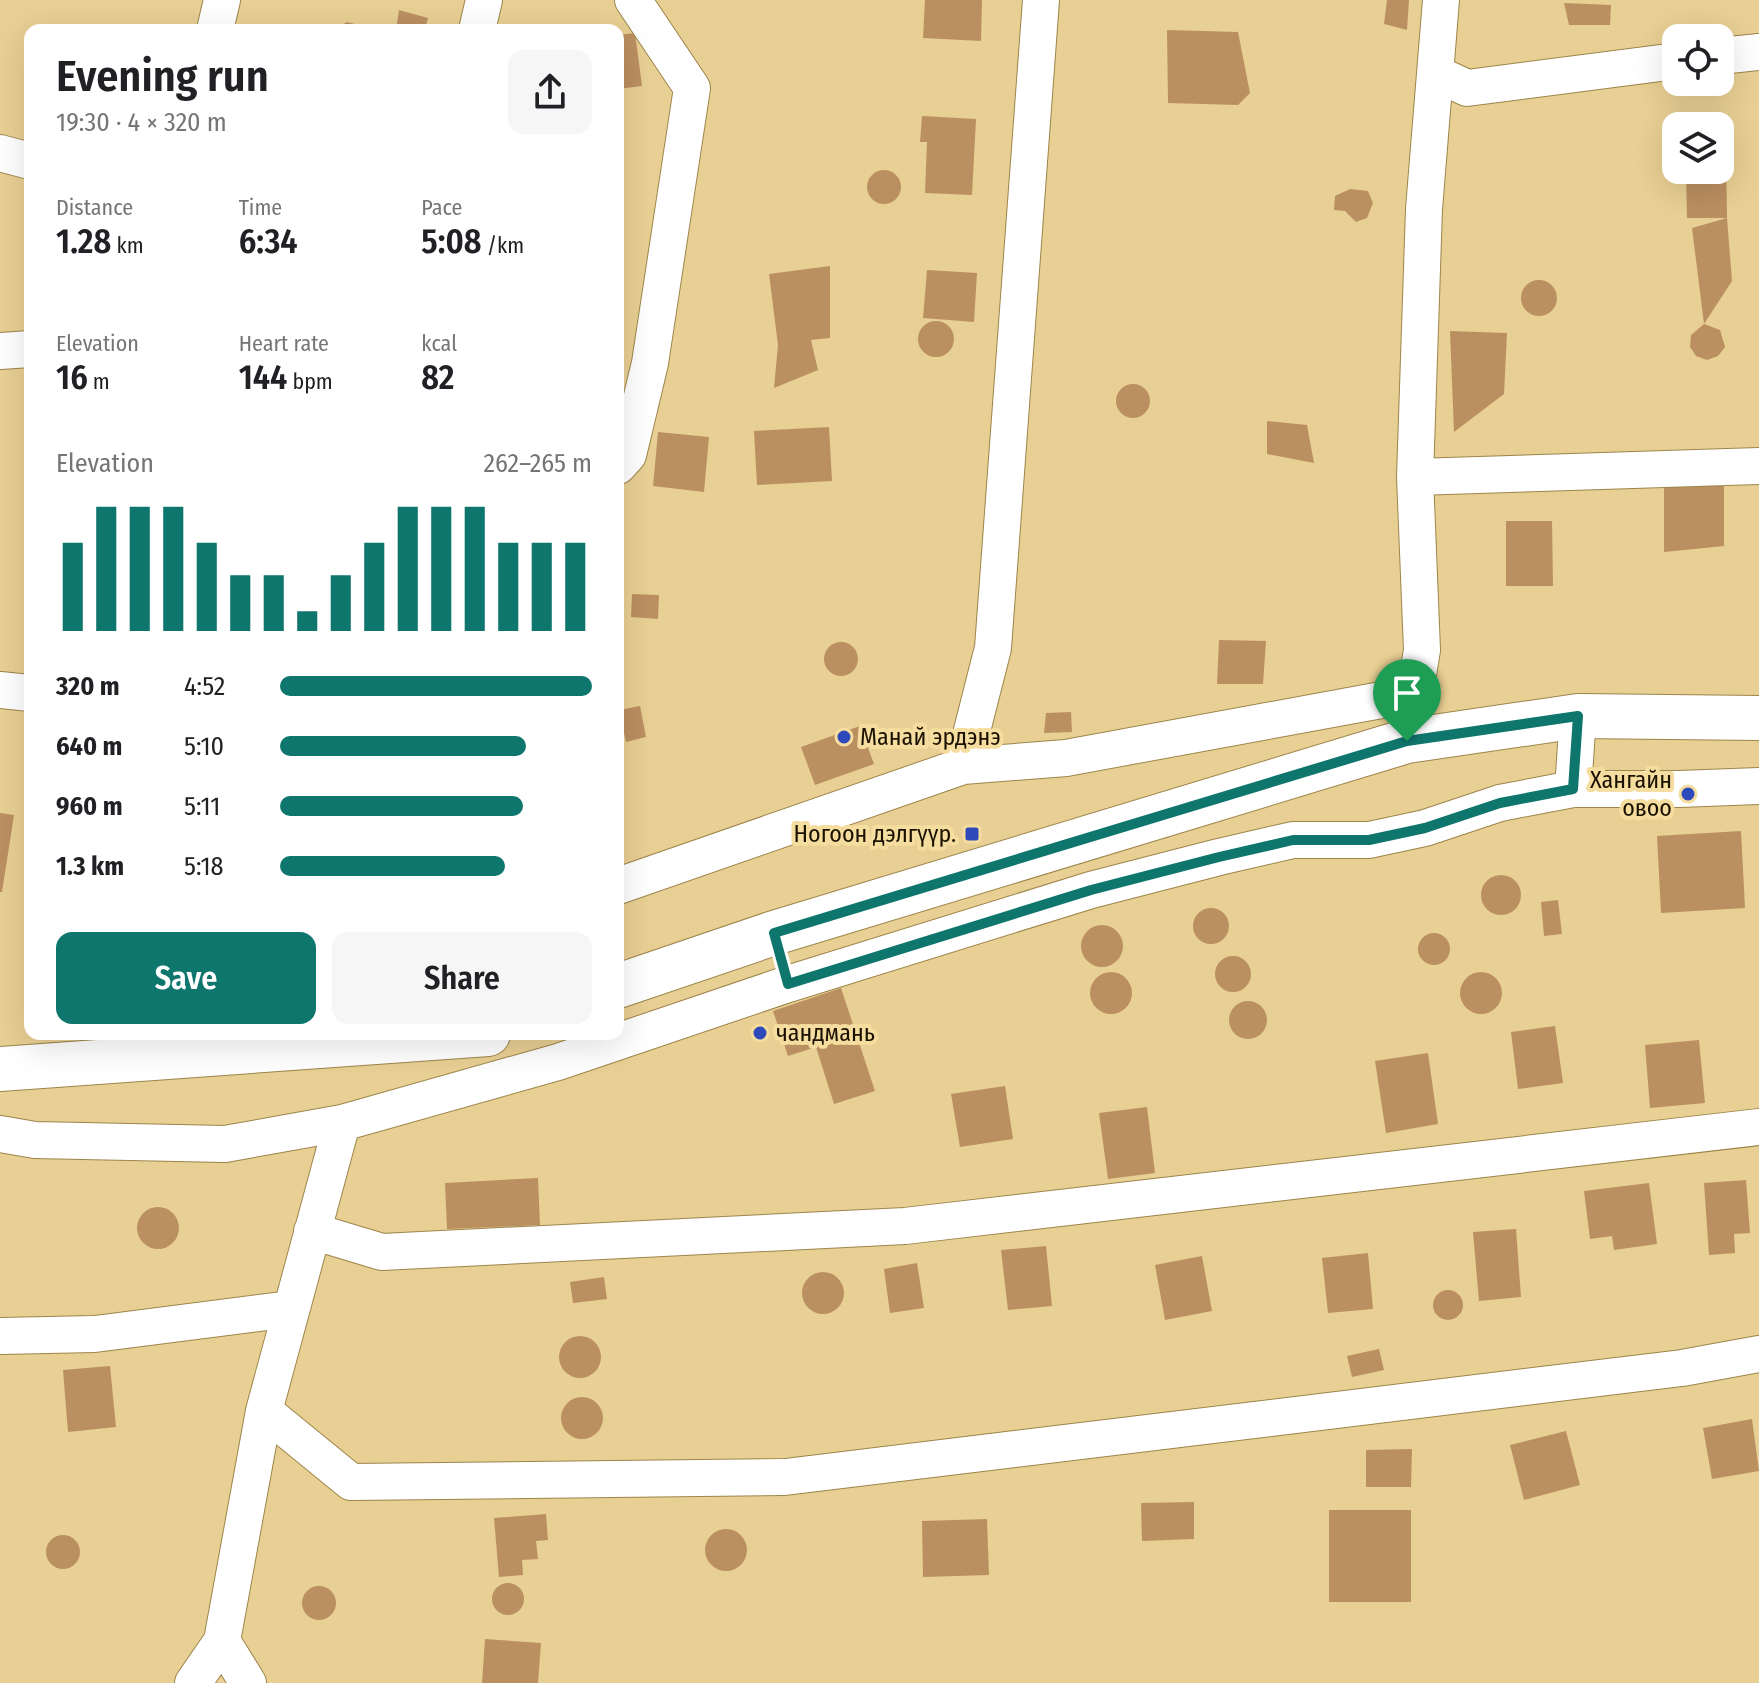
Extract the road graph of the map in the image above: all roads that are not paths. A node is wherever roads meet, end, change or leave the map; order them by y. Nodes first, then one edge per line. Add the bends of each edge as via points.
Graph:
1 (222, 0) edge
2 (484, 0) edge
3 (633, 0) edge
4 (1041, 0) edge
5 (1441, 0) edge
6 (216, 24) edge
7 (478, 24) edge
8 (1759, 52) edge
9 (1734, 55) edge
10 (1662, 63) edge
11 (1437, 74) junction
12 (0, 153) edge
13 (24, 159) edge
14 (24, 349) edge
15 (0, 351) edge
16 (624, 459) edge
17 (1759, 466) edge
18 (1415, 477) junction
19 (0, 690) edge
20 (24, 692) edge
21 (1414, 694) junction
22 (1578, 716) junction
23 (1759, 718) edge
24 (1407, 741) junction
25 (963, 766) junction
26 (1759, 786) edge
27 (1573, 789) junction
28 (624, 884) edge
29 (774, 933) junction
30 (624, 984) edge
31 (788, 984) junction
32 (404, 1040) edge
33 (623, 1040) edge
34 (624, 1040) edge
35 (0, 1069) edge
36 (342, 1123) junction
37 (1759, 1127) edge
38 (0, 1134) edge
39 (312, 1231) junction
40 (290, 1309) junction
41 (0, 1336) edge
42 (1759, 1354) edge
43 (264, 1411) junction
44 (222, 1641) junction
45 (193, 1683) edge
46 (248, 1683) edge

1 - 6 street
2 - 7 street
3 - 16 street via 692,88 650,363
4 - 25 street via 993,648
5 - 11 street
8 - 9 street
10 - 11 street via 1467,88
11 - 18 street via 1424,209
12 - 13 street
14 - 15 street
17 - 18 street
18 - 21 street via 1422,650
19 - 20 street
21 - 24 street
21 - 25 street via 1066,758
22 - 23 main road
22 - 24 main road
22 - 27 street
24 - 29 main road
25 - 28 street
26 - 27 street
27 - 31 street via 1500,803 1369,840 1293,840 1219,857 1091,890
29 - 30 main road
29 - 31 street
31 - 34 street
32 - 35 main road
33 - 36 street
36 - 38 street via 225,1144 35,1140
36 - 39 street
37 - 39 street via 905,1226 382,1252
39 - 40 street
40 - 41 street via 95,1334
40 - 43 street
42 - 43 street via 1666,1370 785,1477 351,1482
43 - 44 street
44 - 45 street
44 - 46 street

